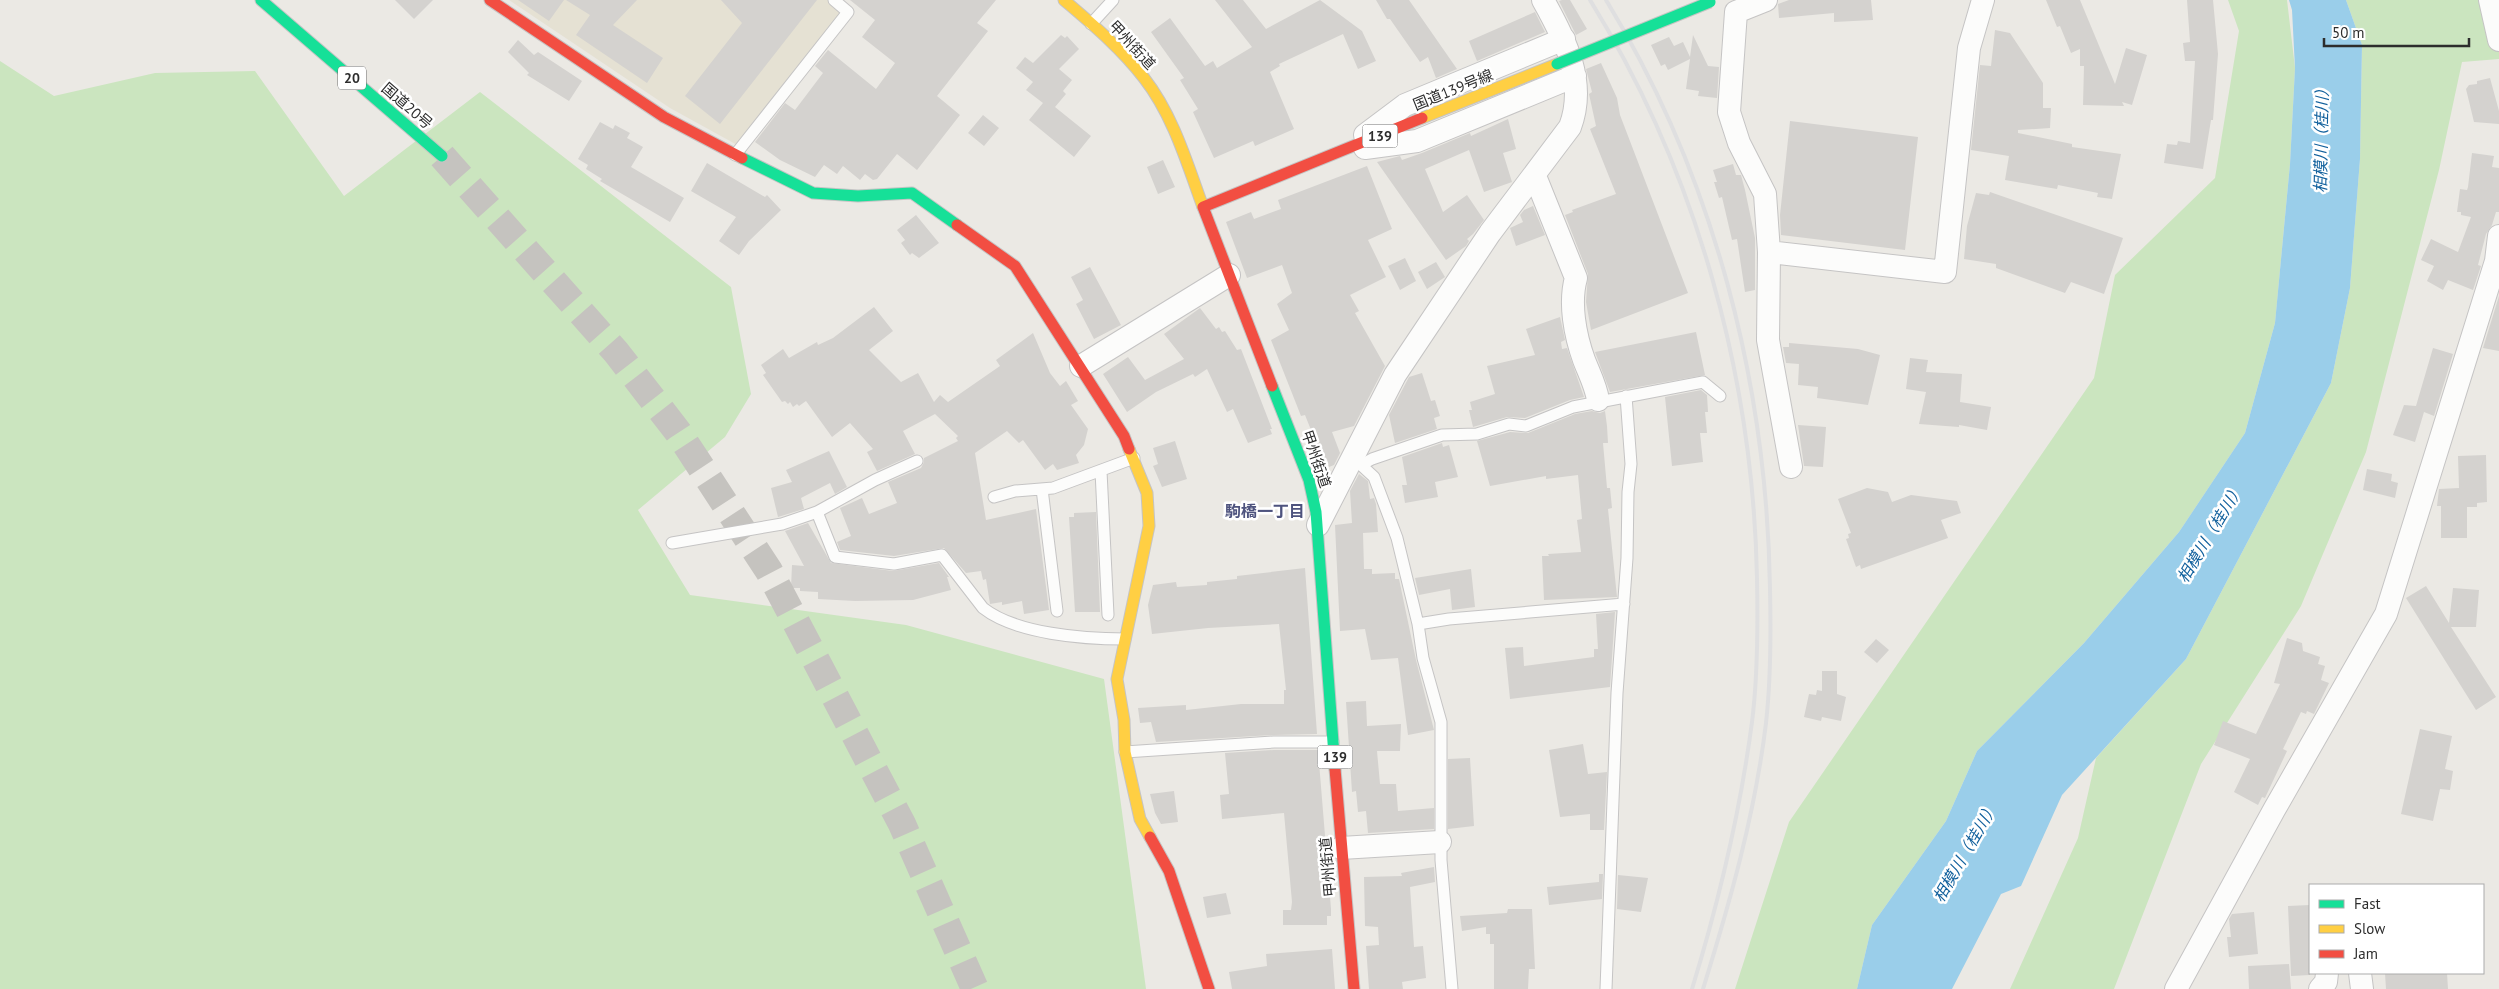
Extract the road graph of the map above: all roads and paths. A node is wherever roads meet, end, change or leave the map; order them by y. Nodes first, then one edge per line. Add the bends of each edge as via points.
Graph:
1 (261, 0) edge
2 (490, 0) edge
3 (834, 0) edge
4 (1064, 0) edge
5 (1113, 0) edge
6 (1543, 0) edge
7 (1766, 0) edge
8 (1982, 0) edge
9 (2490, 0) edge
10 (1712, 1) edge
11 (1091, 24) junction
12 (1564, 39) junction
13 (2499, 40) edge
14 (1566, 70) junction
15 (1344, 151) junction
16 (735, 155) junction
17 (442, 156) tunnel mouth
18 (1535, 176) junction
19 (1203, 207) junction
20 (2499, 236) edge
21 (1769, 252) junction
22 (1229, 275) junction
23 (1081, 366) junction
24 (1626, 396) junction
25 (1720, 396) dead end
26 (1598, 400) junction
27 (1134, 458) junction
28 (917, 461) dead end
29 (1356, 463) junction
30 (1791, 467) dead end
31 (1101, 471) junction
32 (1042, 489) junction
33 (994, 497) dead end
34 (817, 512) junction
35 (1318, 525) junction
36 (672, 543) dead end
37 (1624, 604) junction
38 (1057, 611) dead end
39 (1108, 615) dead end
40 (1418, 624) junction
41 (1125, 639) junction
42 (1334, 742) junction
43 (1125, 752) junction
44 (1440, 842) junction
45 (1341, 848) junction
46 (2327, 974) edge
47 (2360, 974) edge
48 (1209, 989) edge
49 (1354, 989) edge
50 (1452, 989) edge
51 (1606, 989) edge
52 (2176, 989) edge
53 (2320, 989) edge
54 (2362, 989) edge

1 - 17 main road, 国道20号 / 20
2 - 16 main road via 664,117
3 - 16 lane via 848,12
4 - 11 main road, 甲州街道
5 - 11 lane
6 - 12 street
7 - 21 street via 1736,12 1729,112 1739,143 1765,194
8 - 21 street via 1969,48 1946,272
9 - 13 street
10 - 14 main road, bridge
11 - 19 main road, 甲州街道 via 1133,63 1152,90
12 - 14 street
12 - 15 street via 1405,105
14 - 15 street via 1417,141
14 - 18 street via 1578,94 1576,110 1570,127
15 - 19 main road, 139
16 - 23 main road via 813,193 858,196 912,193 1015,266
18 - 26 street via 1576,278 1572,292 1580,349
18 - 29 street via 1490,233 1395,376
19 - 22 main road, 甲州街道 / 139
20 - 52 street via 2496,261 2386,614
21 - 30 street via 1768,340
22 - 23 street
22 - 35 main road, 甲州街道 / 139 via 1309,480
23 - 27 main road
24 - 25 lane via 1703,382
24 - 26 lane
24 - 37 lane via 1631,464
26 - 29 lane via 1573,406 1526,426 1508,424 1476,434 1442,435
27 - 31 lane
27 - 41 main road via 1147,493 1149,526
28 - 34 lane
29 - 35 street
29 - 40 lane via 1374,477 1397,538
31 - 32 lane
31 - 39 lane
32 - 33 lane
32 - 38 lane
34 - 36 lane via 782,524
34 - 41 lane via 835,557 894,564 942,555 990,613 1036,630 1089,639
35 - 42 main road, 甲州街道 / 139
37 - 40 lane
37 - 51 lane via 1617,693
40 - 44 lane via 1423,658 1441,722
41 - 43 main road via 1117,679
42 - 43 lane via 1274,742
42 - 45 main road, 甲州街道 / 139
43 - 48 main road via 1140,819 1169,871
44 - 45 street
44 - 50 lane
45 - 49 main road, 甲州街道 / 139
46 - 53 street via 2326,982
47 - 54 street

